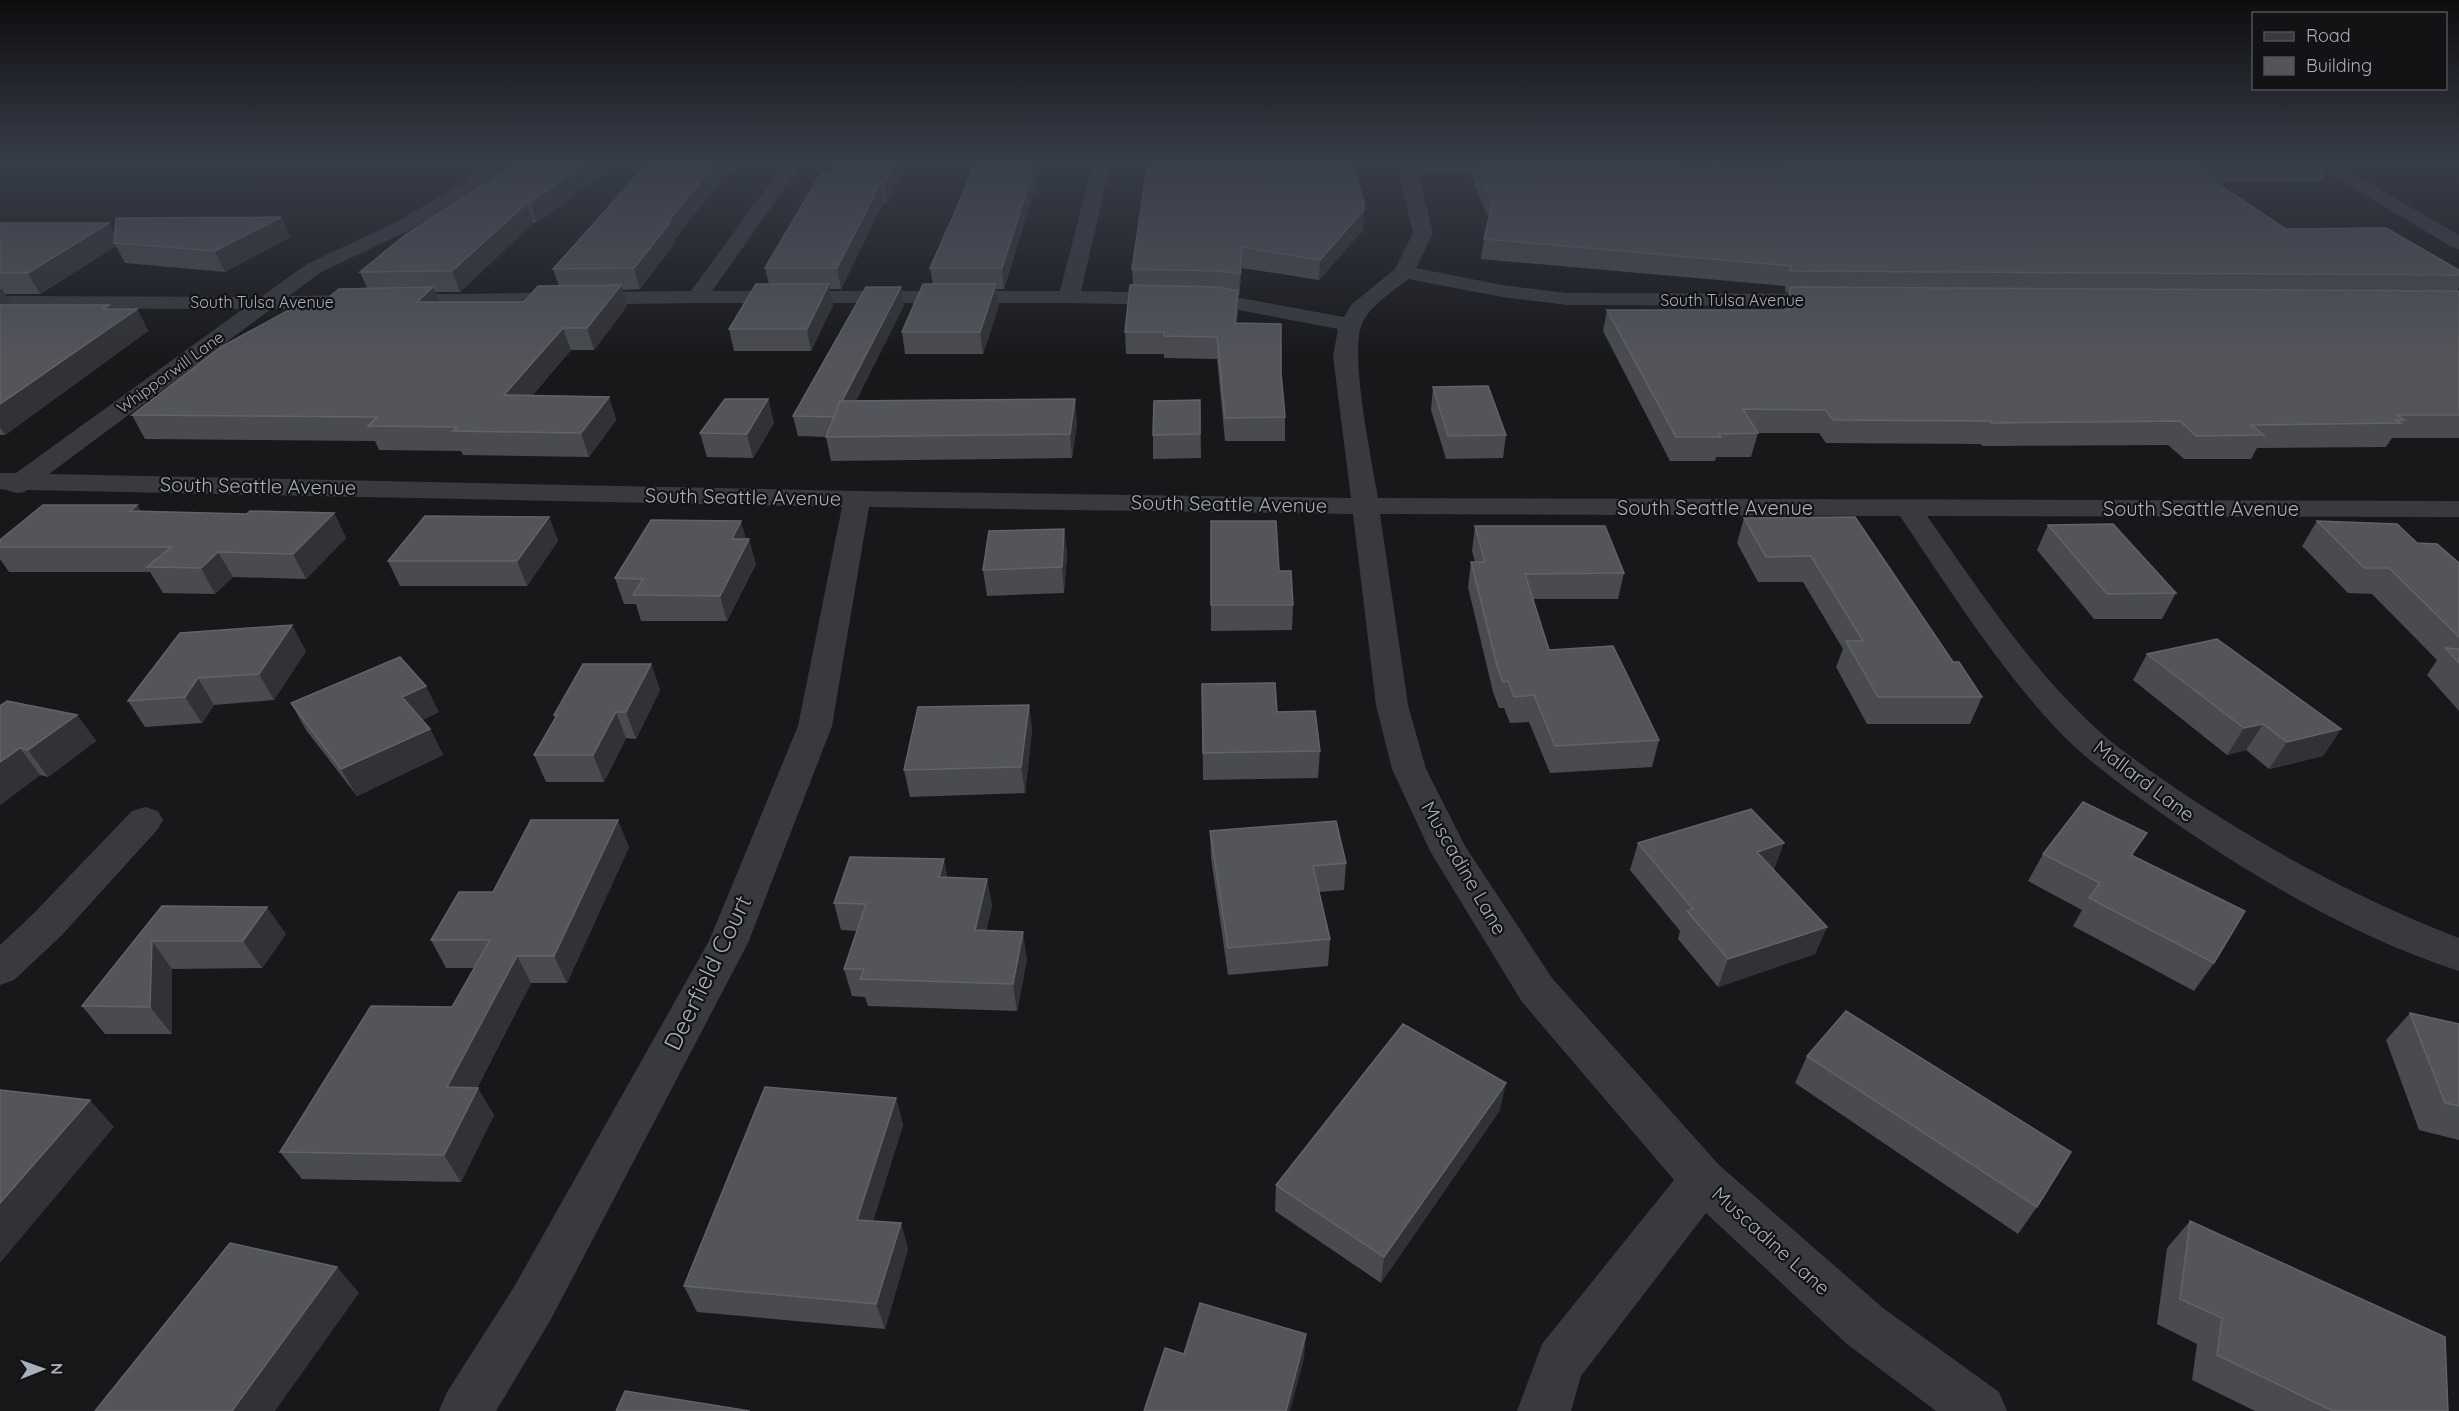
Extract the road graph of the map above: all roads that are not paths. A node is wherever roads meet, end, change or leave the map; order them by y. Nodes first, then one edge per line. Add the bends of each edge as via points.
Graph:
1 (399, 228) edge
2 (747, 228) edge
3 (1086, 228) edge
4 (1422, 228) edge
5 (2433, 228) edge
6 (2459, 243) edge
7 (1404, 272) junction
8 (697, 297) junction
9 (1070, 297) junction
10 (1850, 300) edge
11 (0, 302) edge
12 (264, 303) junction
13 (1350, 325) junction
14 (11, 481) edge
15 (0, 497) edge
16 (857, 499) junction
17 (1365, 506) junction
18 (1909, 509) junction
19 (2446, 509) edge
20 (2459, 530) edge
21 (145, 820) dead end
22 (2459, 955) edge
23 (0, 969) edge
24 (1703, 1180) junction
25 (466, 1411) edge
26 (1544, 1411) edge
27 (1980, 1411) edge

1 - 12 street, Whipporwill Lane via 314,268
2 - 8 street
3 - 9 street
4 - 7 street, Muscadine Lane via 1423,233
5 - 6 street
7 - 10 street, South Tulsa Avenue via 1567,299
7 - 13 street, Muscadine Lane via 1360,309
8 - 9 street, South Tulsa Avenue
8 - 12 street, South Tulsa Avenue
9 - 13 street, South Tulsa Avenue via 1218,300
11 - 12 street, South Tulsa Avenue
12 - 14 street, Whipporwill Lane
13 - 17 street, Muscadine Lane via 1345,356
14 - 15 street, Whipporwill Lane
14 - 16 street, South Seattle Avenue
16 - 17 street, South Seattle Avenue
16 - 25 street, Deerfield Court via 815,726 728,943 532,1304
17 - 18 street, South Seattle Avenue
17 - 24 street, Muscadine Lane via 1397,728 1409,769 1449,851 1537,990
18 - 19 street, South Seattle Avenue
18 - 22 street, Mallard Lane via 2040,691 2066,720 2119,766 2199,823 2301,882 2398,932
19 - 20 street
21 - 23 street
24 - 26 street via 1560,1362
24 - 27 street, Muscadine Lane via 1865,1326

